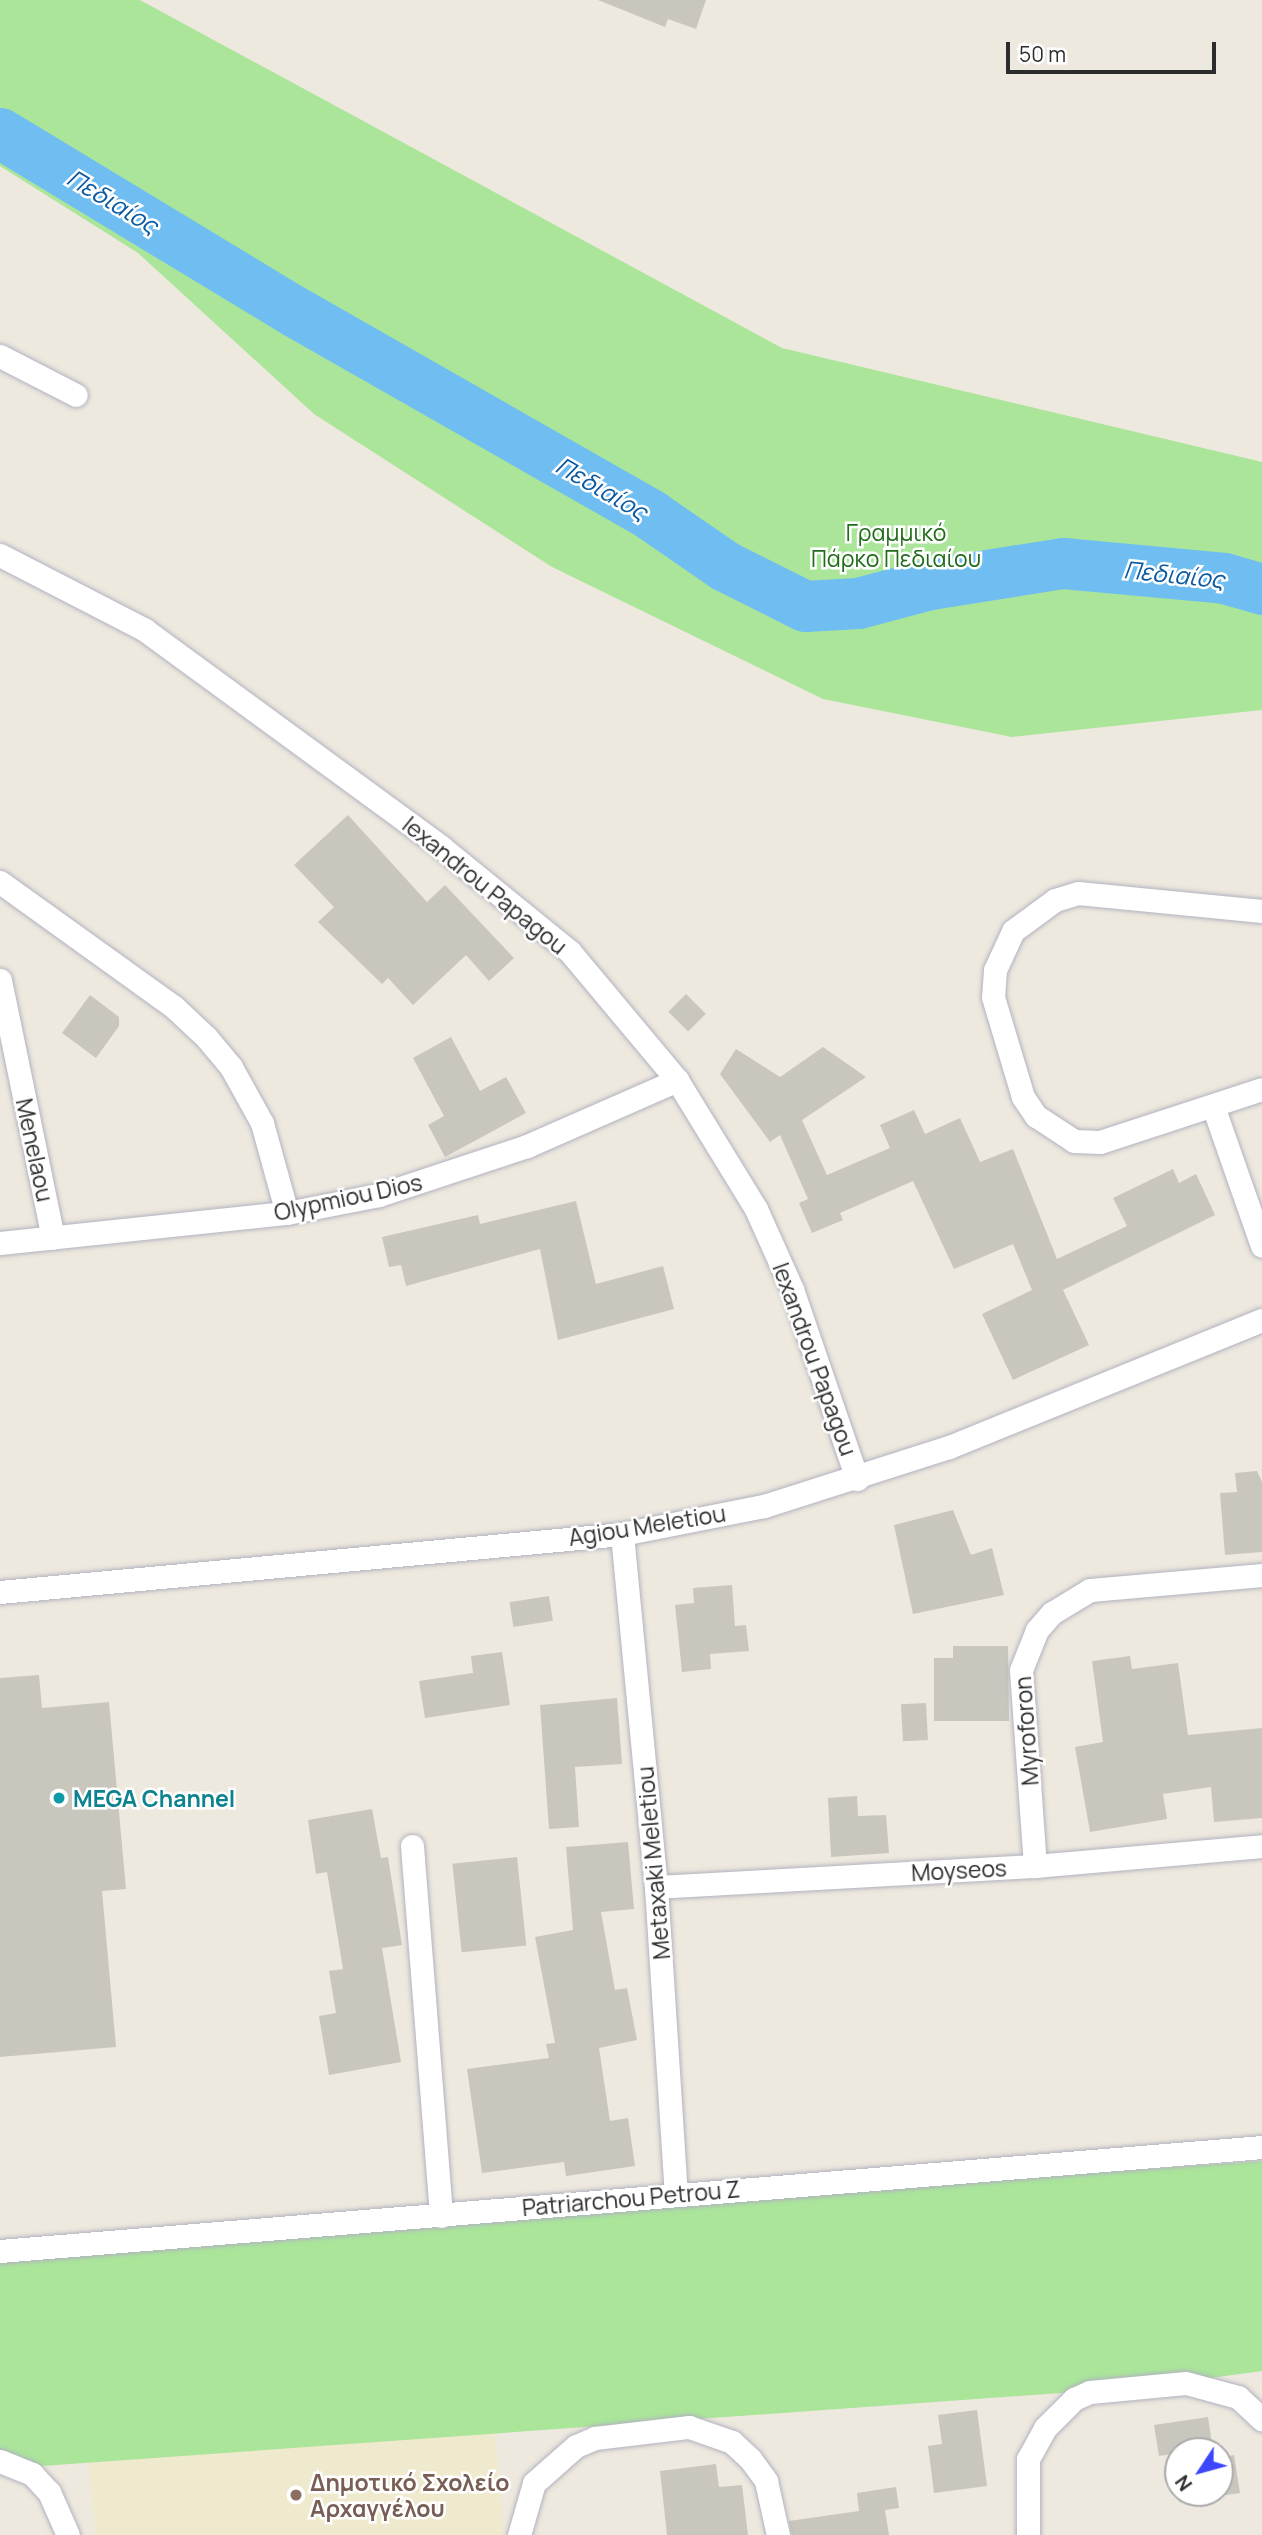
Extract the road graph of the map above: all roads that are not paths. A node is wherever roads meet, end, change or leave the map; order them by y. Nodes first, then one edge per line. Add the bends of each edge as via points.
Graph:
1 (0, 356) edge
2 (76, 395) dead end
3 (0, 555) edge
4 (0, 882) edge
5 (1262, 911) edge
6 (0, 980) edge
7 (677, 1080) junction
8 (1262, 1089) edge
9 (1213, 1106) junction
10 (287, 1213) junction
11 (52, 1238) junction
12 (0, 1243) edge
13 (1262, 1247) edge
14 (1262, 1320) edge
15 (857, 1479) junction
16 (622, 1534) junction
17 (1262, 1575) edge
18 (0, 1592) edge
19 (412, 1846) dead end
20 (1262, 1846) edge
21 (1035, 1866) junction
22 (656, 1887) junction
23 (1262, 2147) edge
24 (676, 2193) junction
25 (441, 2216) junction
26 (0, 2251) edge
27 (1262, 2419) edge
28 (0, 2461) edge
29 (68, 2535) edge
30 (519, 2535) edge
31 (778, 2535) edge
32 (1028, 2535) edge

1 - 2 street
3 - 7 street, lexandrou Papagou via 145,630 441,847 570,952
4 - 10 street via 174,1007 206,1037 231,1067 262,1123
5 - 9 street via 1077,893 1055,900 1013,931 995,970 998,1025 1023,1097 1056,1133 1100,1142
6 - 11 street, Menelaou
7 - 10 street, Olypmiou Dios via 586,1123 450,1173 379,1195
7 - 15 street, lexandrou Papagou via 775,1248
8 - 9 street
9 - 13 street
10 - 11 street, Olypmiou Dios
11 - 12 street, Olypmiou Dios
14 - 15 street, Agiou Meletiou via 949,1447
15 - 16 street, Agiou Meletiou via 764,1506
16 - 18 street, Agiou Meletiou
16 - 22 street, Metaxaki Meletiou
17 - 21 street, Myroforon via 1090,1590 1052,1613 1037,1630 1020,1670
19 - 25 street
20 - 21 street, Moyseos
21 - 22 street, Moyseos
22 - 24 street, Metaxaki Meletiou
23 - 24 street, Patriarchou Petrou Z
24 - 25 street, Patriarchou Petrou Z
25 - 26 street, Patriarchou Petrou Z
27 - 32 street via 1238,2397 1186,2383 1090,2392 1074,2399 1045,2428 1028,2459
28 - 29 street via 32,2474 49,2492
30 - 31 street via 534,2483 576,2446 595,2438 689,2427 732,2442 751,2460 766,2481

